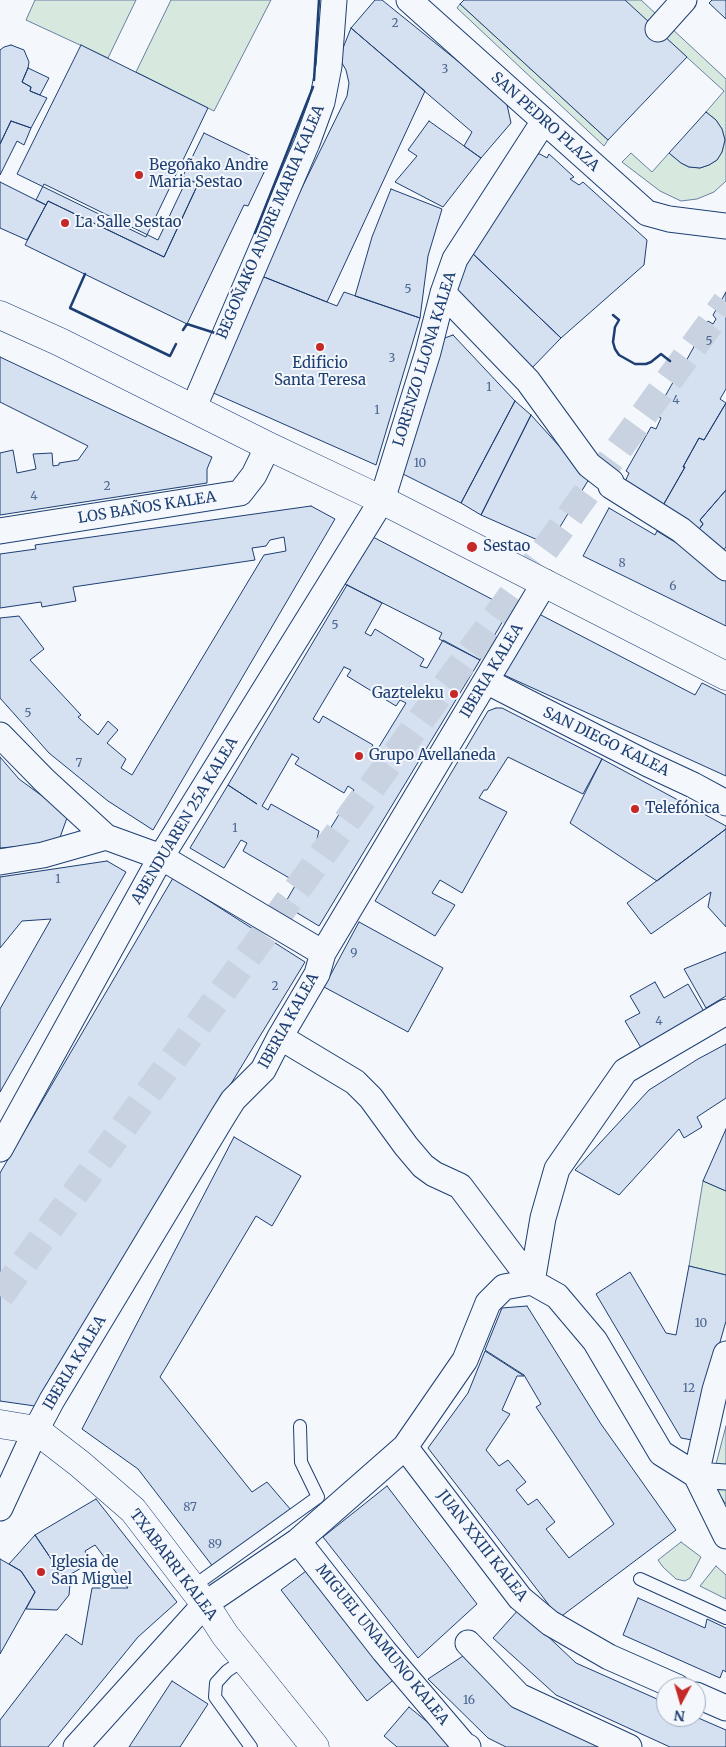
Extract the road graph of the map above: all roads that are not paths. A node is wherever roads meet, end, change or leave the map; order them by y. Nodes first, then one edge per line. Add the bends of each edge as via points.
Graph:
1 (334, 0) edge
2 (409, 0) edge
3 (684, 0) edge
4 (658, 29) dead end
5 (544, 121) junction
6 (726, 210) edge
7 (696, 222) junction
8 (726, 226) edge
9 (442, 293) junction
10 (0, 315) edge
11 (193, 408) junction
12 (268, 446) junction
13 (382, 500) junction
14 (0, 531) edge
15 (726, 568) edge
16 (545, 582) junction
17 (726, 676) edge
18 (486, 682) junction
19 (0, 735) edge
20 (726, 803) edge
21 (106, 837) junction
22 (160, 857) junction
23 (0, 862) edge
24 (323, 953) junction
25 (726, 1012) edge
26 (280, 1037) junction
27 (0, 1149) edge
28 (532, 1282) junction
29 (726, 1354) edge
30 (0, 1424) edge
31 (300, 1426) dead end
32 (36, 1430) junction
33 (405, 1447) junction
34 (696, 1475) junction
35 (726, 1477) edge
36 (0, 1508) edge
37 (726, 1536) edge
38 (298, 1541) junction
39 (640, 1579) dead end
40 (198, 1596) junction
41 (726, 1618) edge
42 (468, 1643) dead end
43 (245, 1659) junction
44 (656, 1678) edge
45 (706, 1699) edge
46 (726, 1708) edge
47 (76, 1747) edge
48 (251, 1747) edge
49 (315, 1747) edge
50 (468, 1747) edge
51 (629, 1747) edge

1 - 11 street, BEGOÑAKO ANDRE MARIA KALEA via 329,66 322,102
2 - 5 street, SAN PEDRO PLAZA
3 - 4 street
5 - 7 street, SAN PEDRO PLAZA via 647,213
5 - 9 street, LORENZO LLONA KALEA via 455,259
6 - 7 street
7 - 8 street, SAN PEDRO PLAZA
9 - 13 street, LORENZO LLONA KALEA via 428,352
9 - 15 street via 528,381 589,465 611,482 611,486 681,530
10 - 11 street
11 - 12 street
12 - 13 street
12 - 14 street, LOS BAÑOS KALEA via 254,475 240,492
13 - 16 street
13 - 22 street, ABENDUAREN 25A KALEA
16 - 17 street
16 - 18 street, IBERIA KALEA
18 - 20 street, SAN DIEGO KALEA
18 - 24 street, IBERIA KALEA
19 - 21 street
21 - 22 street
21 - 23 street via 43,855
22 - 24 street
22 - 27 street, ABENDUAREN 25A KALEA
24 - 26 street, IBERIA KALEA via 317,974
25 - 28 street via 624,1071 556,1169 543,1218
26 - 28 street via 356,1082 423,1166 460,1186
26 - 32 street, IBERIA KALEA via 263,1070 233,1100 223,1116
28 - 33 street via 504,1287 488,1303 465,1360
28 - 34 street via 557,1296 596,1341 661,1454
29 - 34 street
30 - 32 street, TXABARRI KALEA
31 - 40 lane via 301,1462 318,1497
32 - 36 street, IBERIA KALEA
32 - 40 street, TXABARRI KALEA via 133,1510
33 - 38 street
33 - 44 street, JUAN XXIII KALEA via 520,1598 550,1623 609,1657
34 - 35 street
34 - 37 street
38 - 40 street
38 - 50 street, MIGUEL UNAMUNO KALEA via 384,1651
39 - 41 lane
40 - 43 street, TXABARRI KALEA
40 - 47 street
42 - 51 street via 519,1696
43 - 48 lane via 216,1683 215,1697
43 - 49 street, TXABARRI KALEA
45 - 46 street

